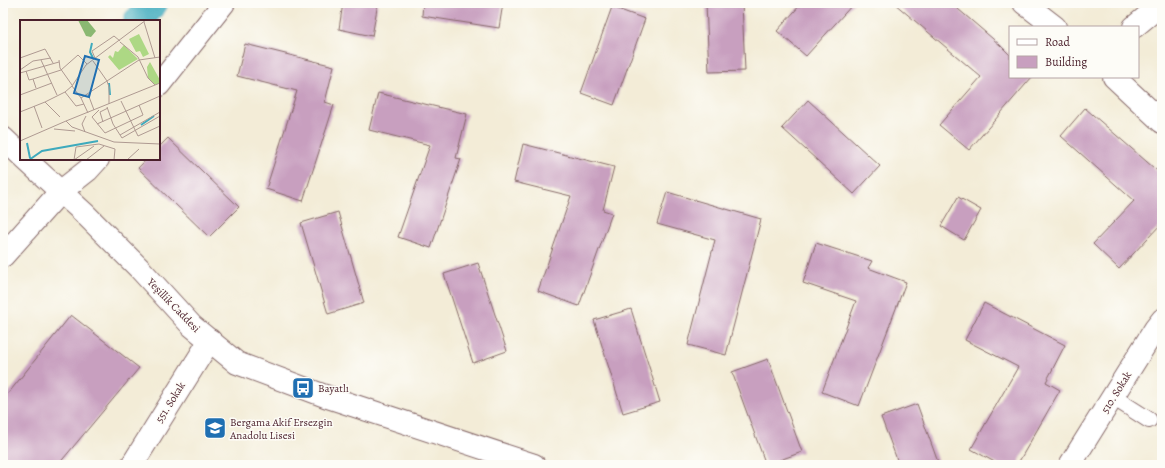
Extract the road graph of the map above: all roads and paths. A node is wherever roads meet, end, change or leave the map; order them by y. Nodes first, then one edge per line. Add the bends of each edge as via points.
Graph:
1 (224, 3) edge
2 (1024, 3) edge
3 (1162, 4) edge
4 (1054, 26) edge
5 (1135, 26) edge
6 (1115, 78) edge
7 (160, 84) edge
8 (1162, 122) edge
9 (3, 138) edge
10 (20, 154) edge
11 (26, 160) edge
12 (97, 160) edge
13 (60, 192) junction
14 (3, 256) edge
15 (1162, 320) edge
16 (210, 340) junction
17 (1113, 397) junction
18 (1149, 420) dead end
19 (132, 465) edge
20 (534, 465) edge
21 (1070, 465) edge

1 - 7 main road
2 - 4 main road
3 - 5 main road
6 - 8 main road
9 - 10 main road
11 - 13 main road, Yeşillik Caddesi
12 - 13 main road
13 - 14 main road
13 - 16 main road, Yeşillik Caddesi via 140,269 192,326
15 - 17 main road, 510. Sokak
16 - 19 main road, 551. Sokak
16 - 20 main road, Yeşillik Caddesi via 237,363 281,380
17 - 18 lane
17 - 21 main road, 510. Sokak

